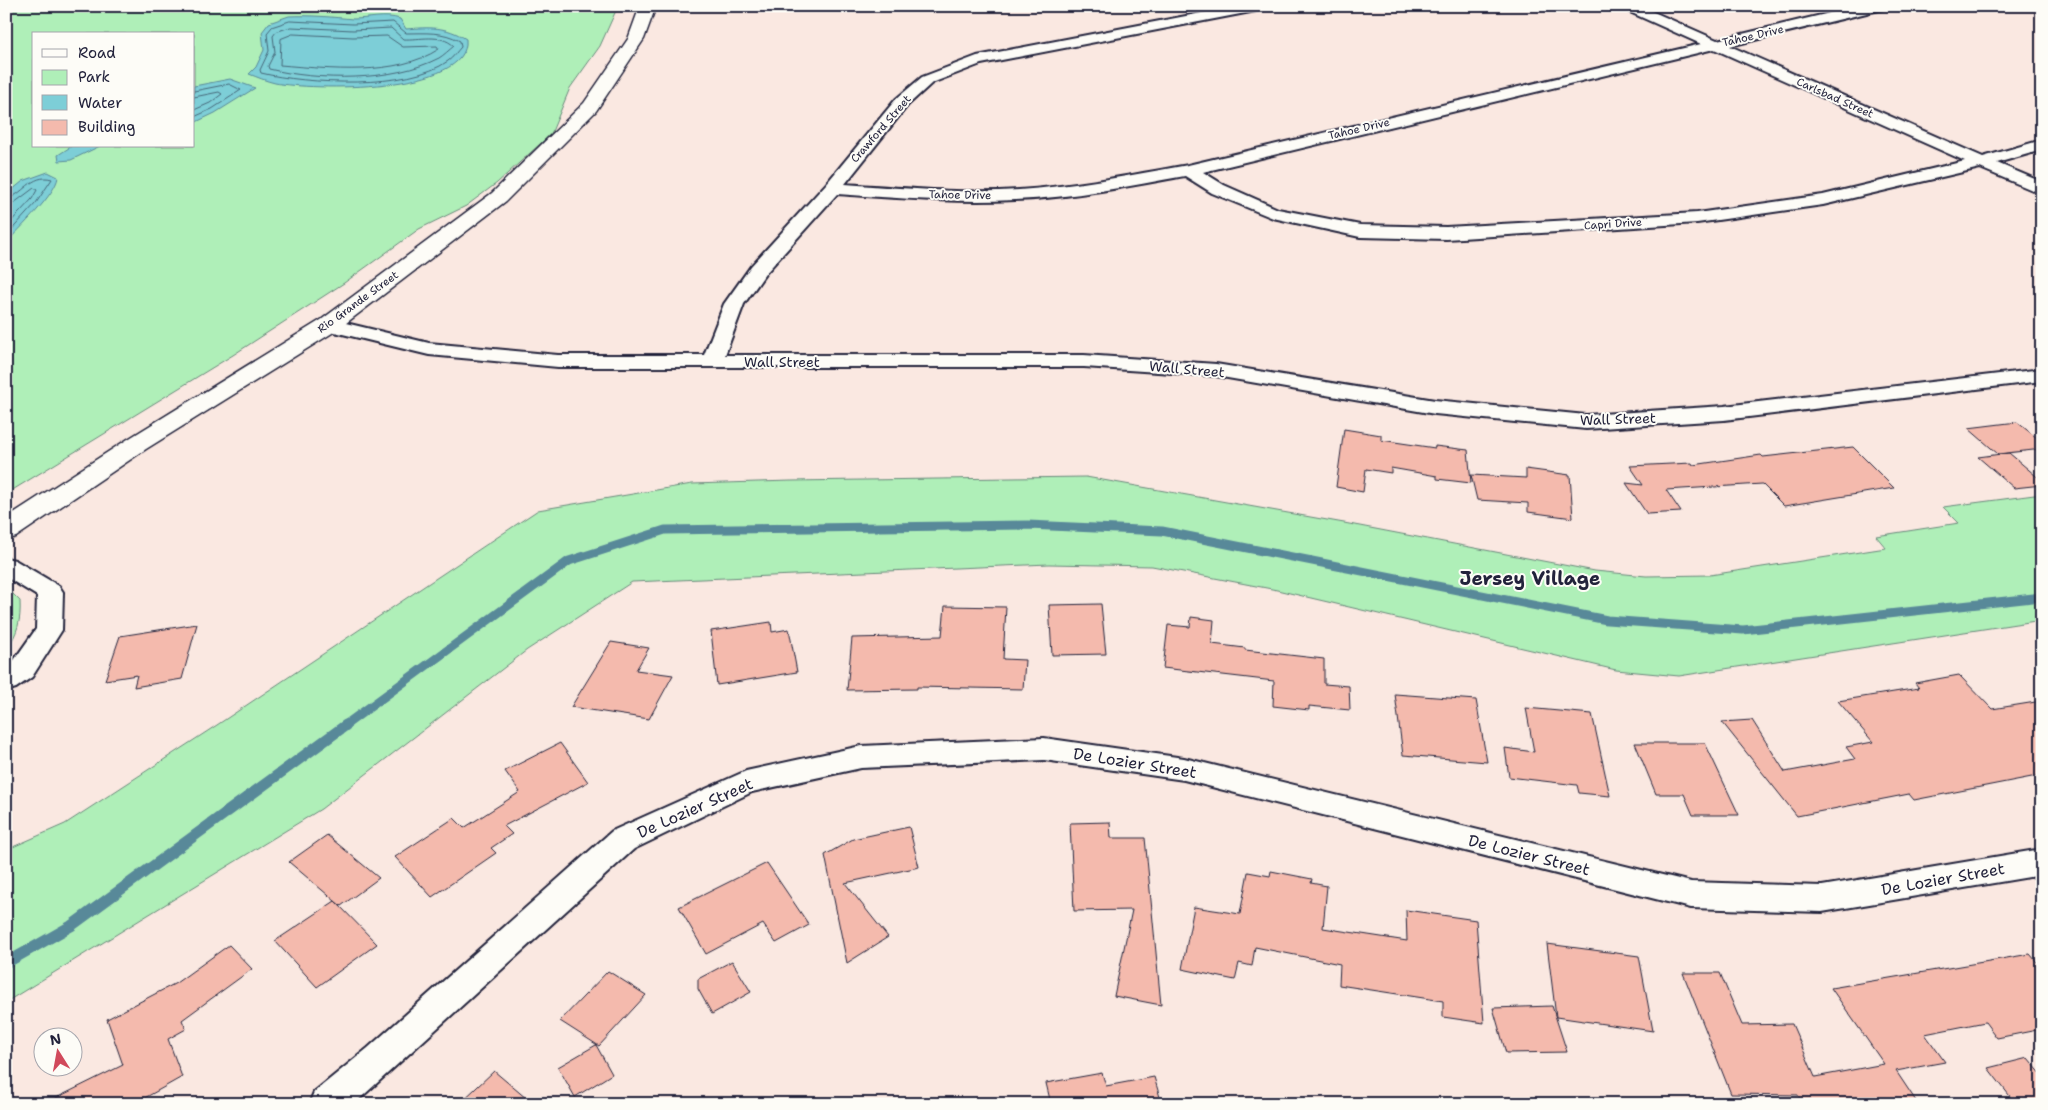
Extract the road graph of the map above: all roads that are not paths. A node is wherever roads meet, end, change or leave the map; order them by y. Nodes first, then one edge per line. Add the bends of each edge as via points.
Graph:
1 (648, 6) edge
2 (1261, 6) edge
3 (1628, 6) edge
4 (1878, 6) edge
5 (1715, 45) junction
6 (2042, 145) edge
7 (1982, 162) junction
8 (1188, 170) junction
9 (832, 188) junction
10 (2042, 189) edge
11 (329, 324) junction
12 (712, 362) junction
13 (2042, 376) edge
14 (6, 531) edge
15 (6, 566) edge
16 (6, 681) edge
17 (2042, 862) edge
18 (327, 1104) edge

1 - 11 street, Rio Grande Street via 636,40 590,107 499,198
2 - 9 street, Crawford Street via 977,60 927,80 902,102
3 - 5 street, Carlsbad Street
4 - 5 street, Tahoe Drive
5 - 7 street, Carlsbad Street
5 - 8 street, Tahoe Drive
6 - 7 street, Capri Drive
7 - 8 street, Capri Drive via 1823,200 1697,218 1446,233 1360,231 1273,214 1218,189
7 - 10 street, Carlsbad Street
8 - 9 street, Tahoe Drive via 1096,187 1018,195 941,195
9 - 12 street, Crawford Street via 758,270 734,304
11 - 12 street, Wall Street via 429,349 558,361
11 - 14 street, Rio Grande Street
12 - 13 street, Wall Street via 1112,362 1216,370 1435,407 1586,422 1724,413
15 - 16 street via 50,592 49,630 22,670
17 - 18 street, De Lozier Street via 1822,899 1692,895 1184,769 1044,750 861,756 746,782 623,840

